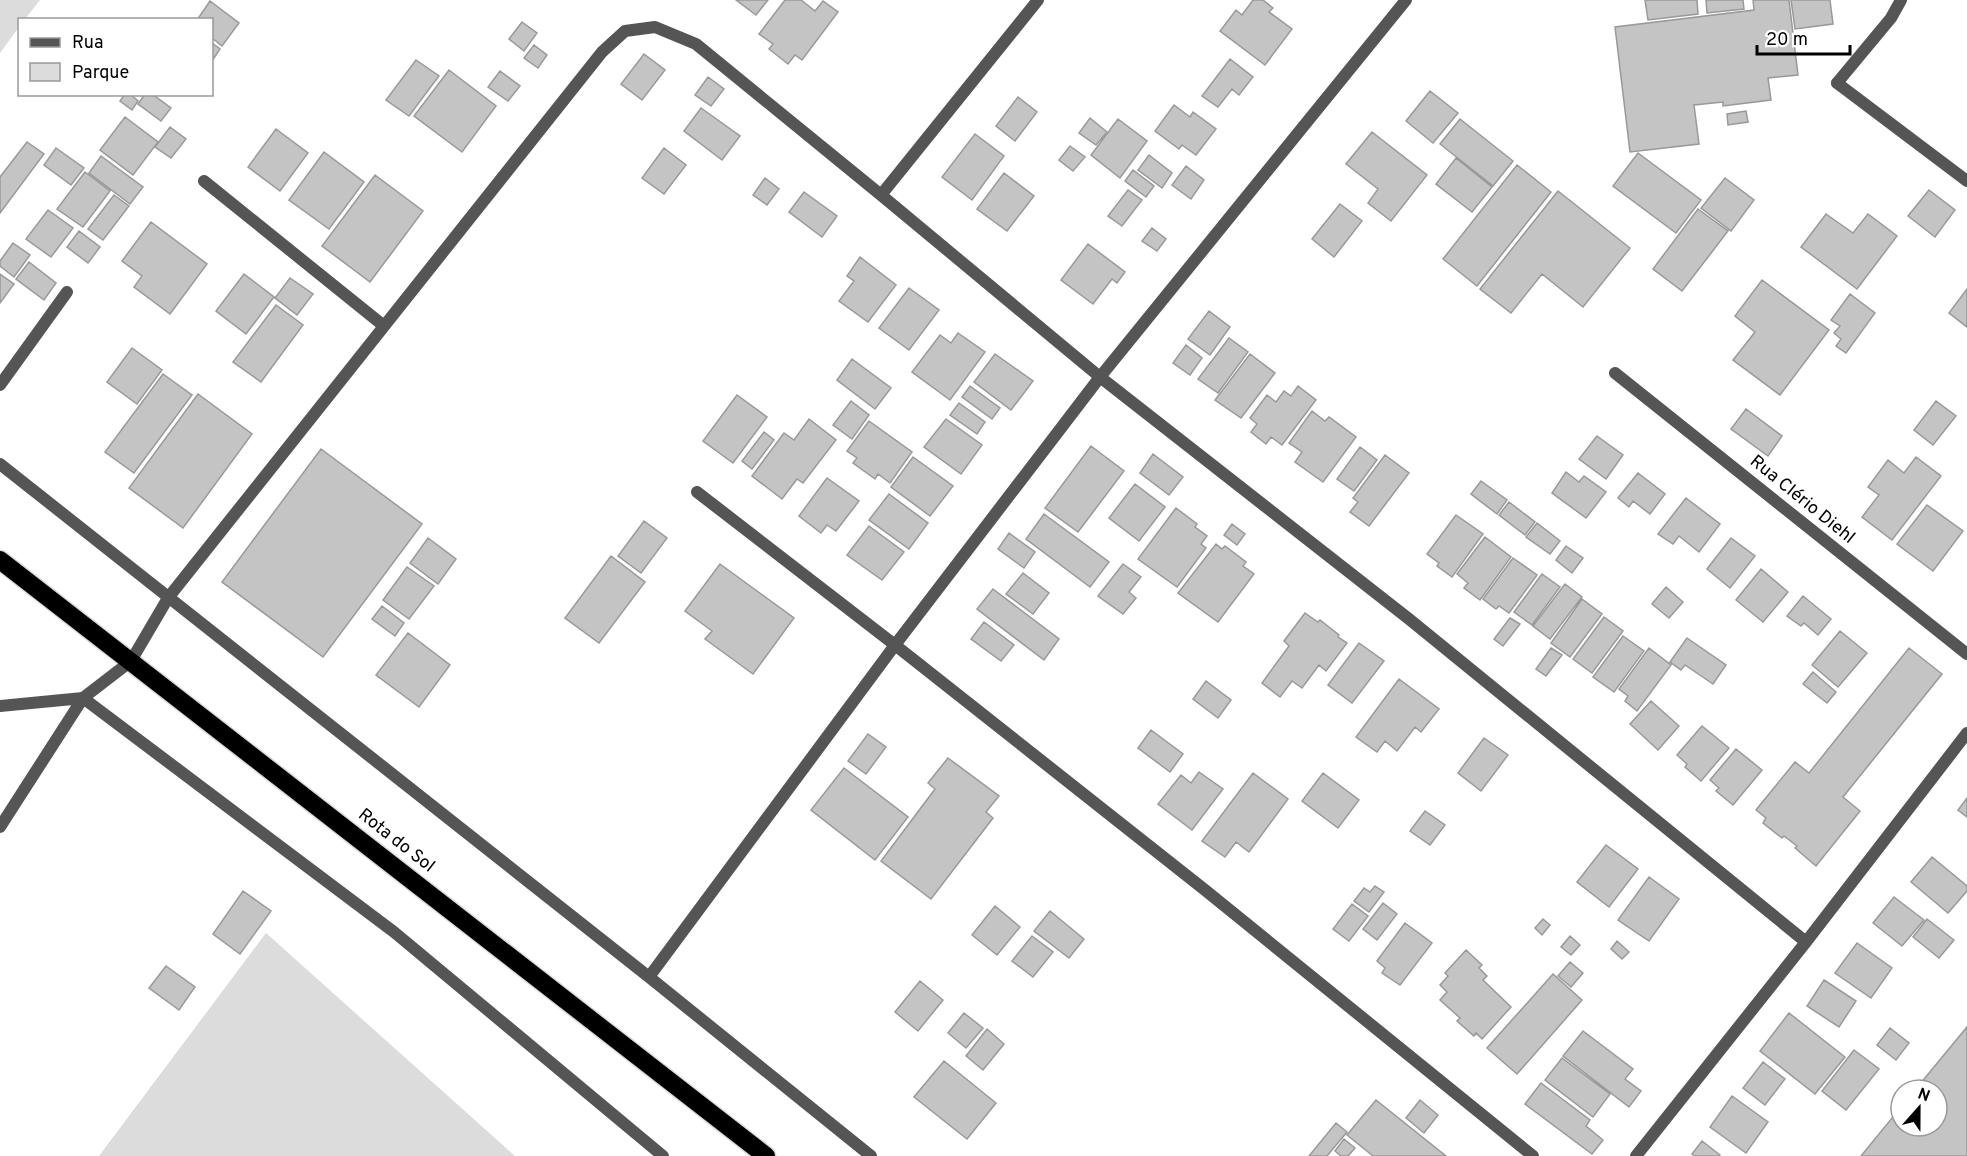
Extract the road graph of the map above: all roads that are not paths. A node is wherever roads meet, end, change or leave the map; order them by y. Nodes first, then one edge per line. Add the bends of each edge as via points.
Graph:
1 (1038, 0) edge
2 (1406, 0) edge
3 (1901, 0) edge
4 (204, 181) dead end
5 (1967, 181) edge
6 (881, 195) junction
7 (68, 292) dead end
8 (384, 326) junction
9 (1615, 373) dead end
10 (1100, 377) junction
11 (0, 385) edge
12 (0, 464) edge
13 (697, 492) dead end
14 (0, 560) edge
15 (168, 598) junction
16 (895, 645) junction
17 (1967, 654) edge
18 (131, 661) junction
19 (83, 698) junction
20 (0, 706) edge
21 (1967, 733) edge
22 (0, 827) edge
23 (1806, 942) junction
24 (649, 977) junction
25 (663, 1156) edge
26 (766, 1156) edge
27 (871, 1156) edge
28 (1533, 1156) edge
29 (1636, 1156) edge

1 - 6 street
2 - 10 street
3 - 5 street via 1837,83
4 - 8 street
6 - 8 street via 696,45 654,27 625,31 602,52
6 - 10 street
7 - 11 street
8 - 15 street
9 - 17 street, Rua Clério Diehl
10 - 16 street
10 - 23 street via 1409,619
12 - 15 street
13 - 16 street
14 - 18 highway, Rota do Sol
15 - 18 street
15 - 24 street
16 - 24 street
16 - 28 street
18 - 19 street
18 - 26 highway, Rota do Sol
19 - 20 street
19 - 22 street
19 - 25 street via 394,932
21 - 23 street
23 - 29 street
24 - 27 street

